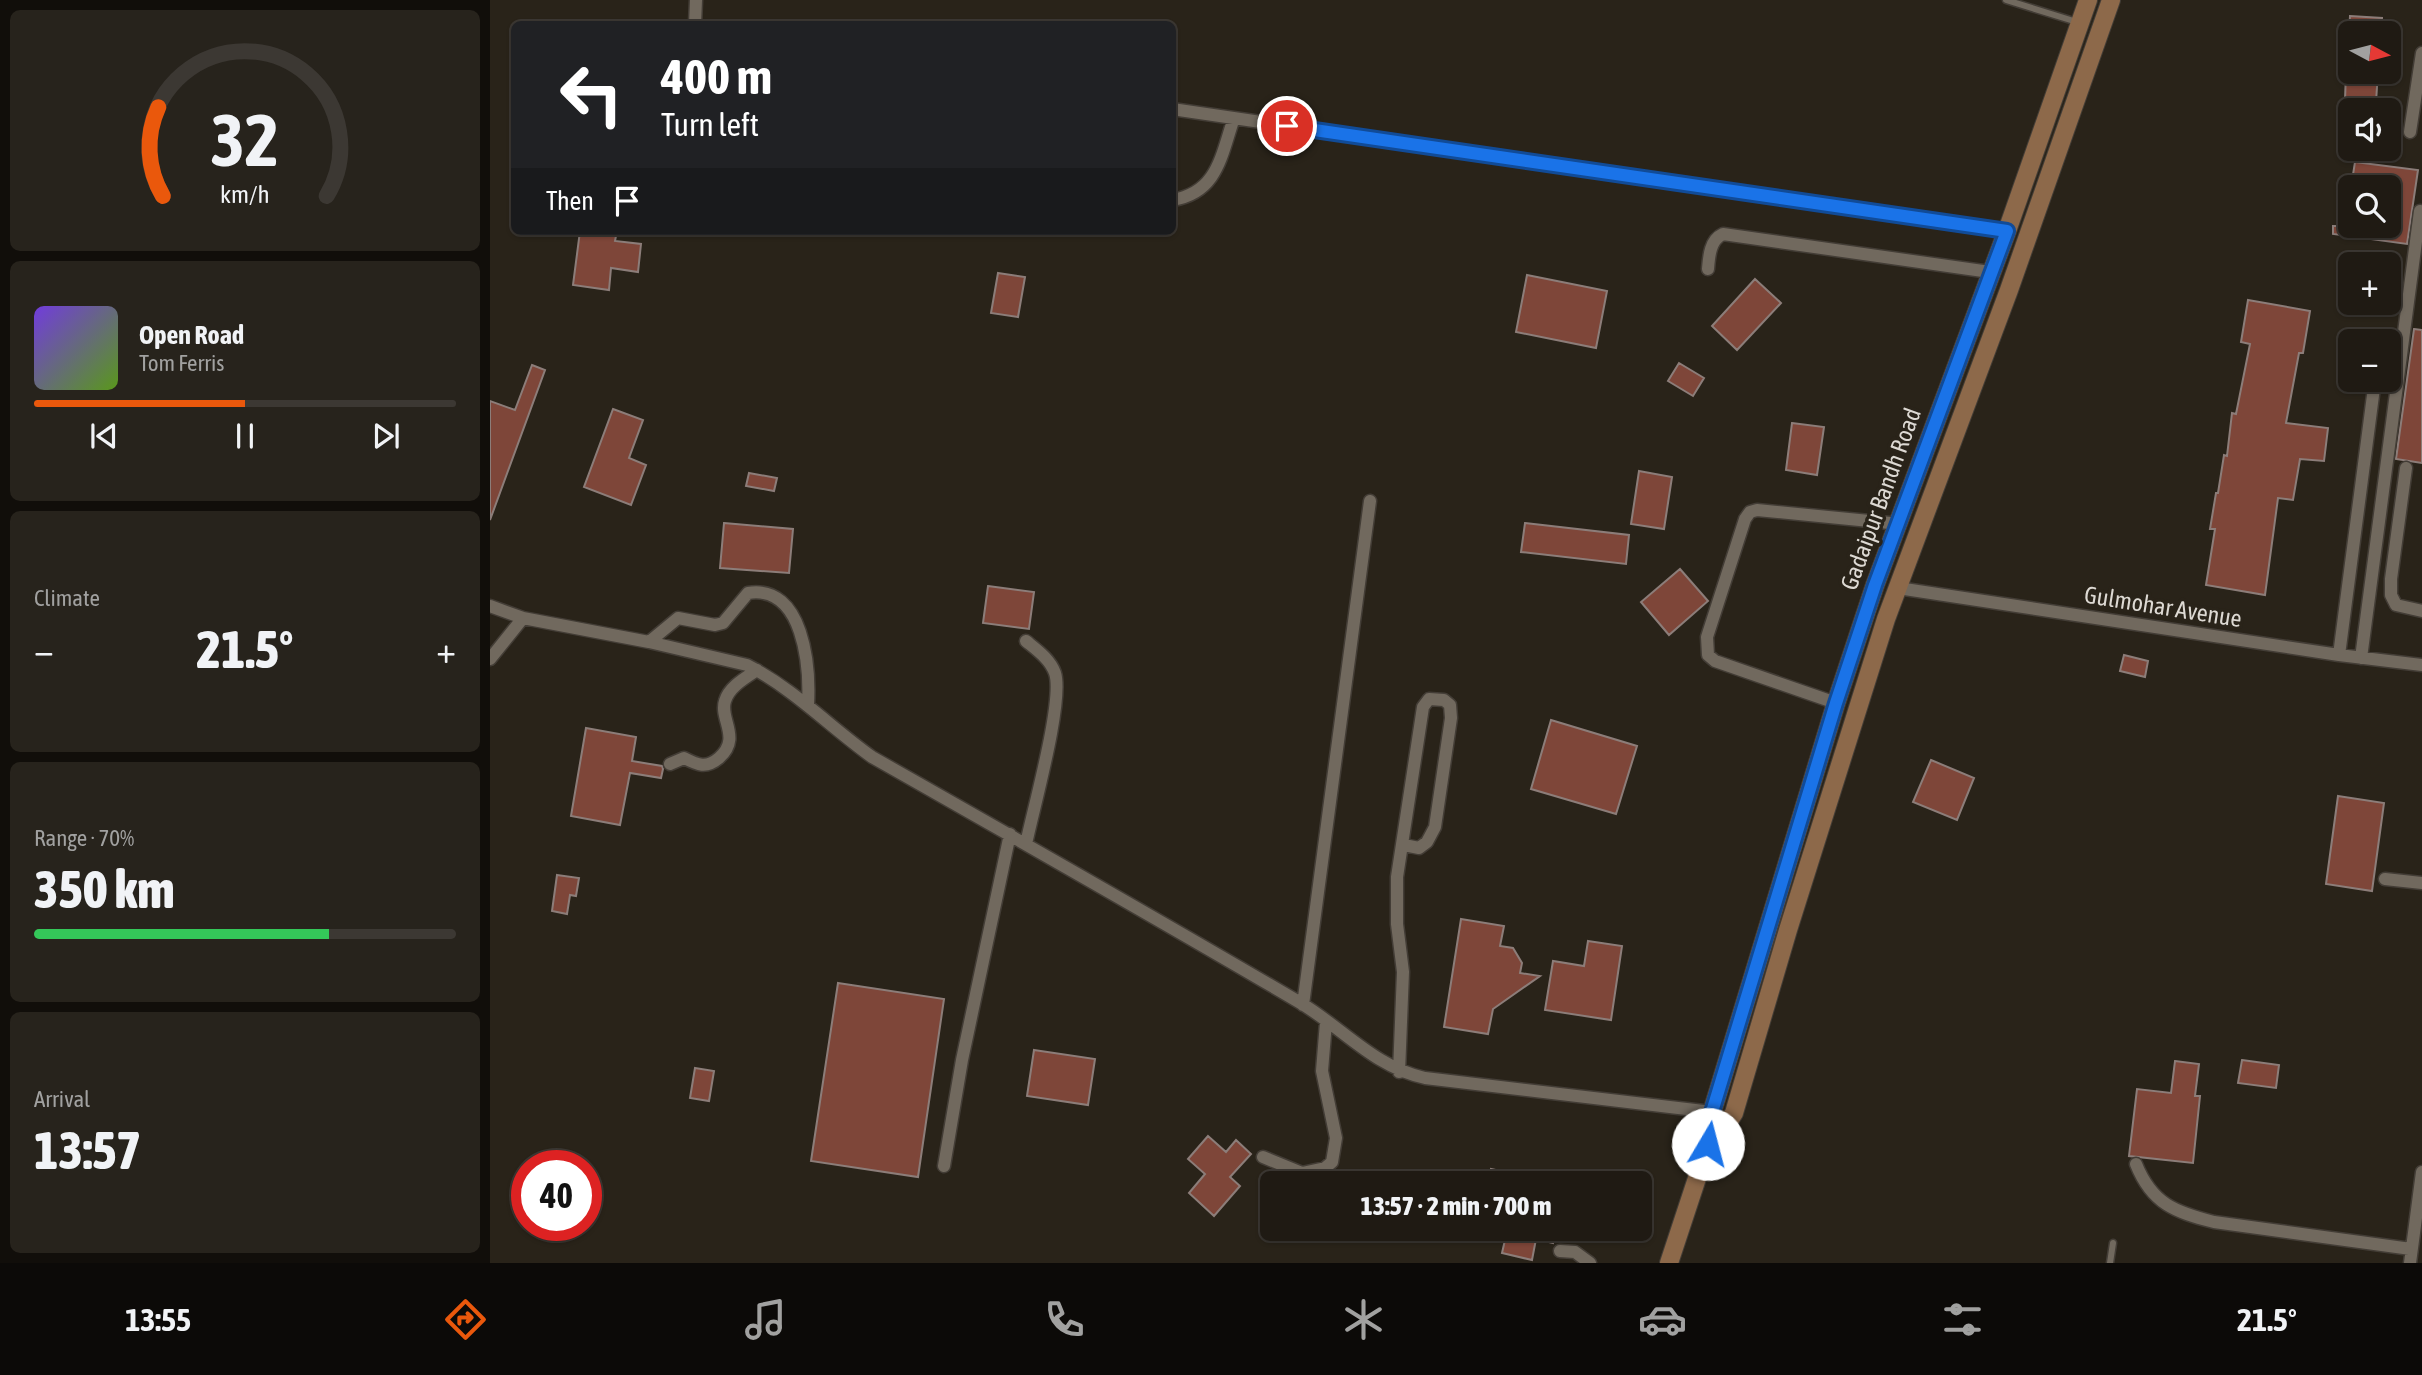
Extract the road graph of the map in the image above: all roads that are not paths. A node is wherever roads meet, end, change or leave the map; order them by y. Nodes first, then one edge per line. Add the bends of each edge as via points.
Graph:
1 (696, 0) edge
2 (2006, 0) edge
3 (2088, 0) edge
4 (2111, 0) edge
5 (695, 21) edge
6 (2080, 23) junction
7 (2422, 53) edge
8 (1176, 110) edge
9 (1234, 118) junction
10 (2410, 132) dead end
11 (1176, 199) edge
12 (2420, 211) dead end
13 (2007, 231) junction
14 (1708, 269) dead end
15 (1990, 272) junction
16 (2373, 392) edge
17 (2406, 468) dead end
18 (1370, 500) dead end
19 (1900, 524) junction
20 (1898, 588) junction
21 (490, 606) edge
22 (2422, 611) edge
23 (523, 618) junction
24 (1026, 641) dead end
25 (649, 642) junction
26 (2339, 655) junction
27 (2361, 658) junction
28 (490, 659) edge
29 (2422, 665) edge
30 (757, 670) junction
31 (1836, 703) junction
32 (808, 705) junction
33 (670, 764) dead end
34 (1010, 835) junction
35 (1026, 844) junction
36 (1404, 845) junction
37 (2385, 879) dead end
38 (2422, 883) edge
39 (1303, 1005) junction
40 (1326, 1022) junction
41 (1399, 1072) junction
42 (1712, 1112) junction
43 (1708, 1144) junction
44 (1262, 1157) dead end
45 (2136, 1164) dead end
46 (944, 1166) dead end
47 (2422, 1172) edge
48 (2113, 1243) dead end
49 (2411, 1249) junction
50 (1560, 1251) dead end
51 (1590, 1263) edge
52 (1669, 1263) edge
53 (2110, 1263) edge
54 (2410, 1263) edge

1 - 5 street
2 - 6 lane
3 - 6 street, Gadaipur Bandh Road
4 - 20 street
6 - 13 street, Gadaipur Bandh Road
7 - 10 street
8 - 9 street
9 - 11 street via 1212,178 1196,192
9 - 13 street
12 - 27 street
13 - 15 street, Gadaipur Bandh Road
14 - 15 street via 1710,251 1723,234
15 - 19 street, Gadaipur Bandh Road
16 - 26 street
17 - 22 street via 2390,594 2396,605
18 - 39 street
19 - 31 street, Gadaipur Bandh Road
19 - 31 street via 1757,510 1745,519 1707,637 1708,655
20 - 26 street, Gulmohar Avenue
20 - 43 street via 1734,1113 1721,1134
21 - 23 street
23 - 25 street
23 - 28 street
24 - 35 street via 1050,664 1056,680 1052,726
25 - 30 street
25 - 32 street via 678,618 723,623 748,593 765,592 794,617 809,672
26 - 27 street, Gulmohar Avenue
27 - 29 street, Gulmohar Avenue
30 - 32 street
30 - 33 street via 725,699 729,741 723,754 711,765 684,758
31 - 42 street, Gadaipur Bandh Road
32 - 34 street via 872,757
34 - 35 street
34 - 46 street
35 - 39 street
36 - 36 street via 1419,848 1435,827 1451,718 1450,705 1444,700 1429,699 1423,707
36 - 41 street via 1396,895 1403,972
37 - 38 street
39 - 40 street
40 - 41 street
40 - 44 street via 1322,1071 1336,1138 1332,1162 1302,1173
41 - 42 street
42 - 43 street, Gadaipur Bandh Road
43 - 52 street, Gadaipur Bandh Road
45 - 49 street via 2154,1195 2184,1214
47 - 49 street
48 - 53 lane
49 - 54 street
50 - 51 street via 1575,1252

